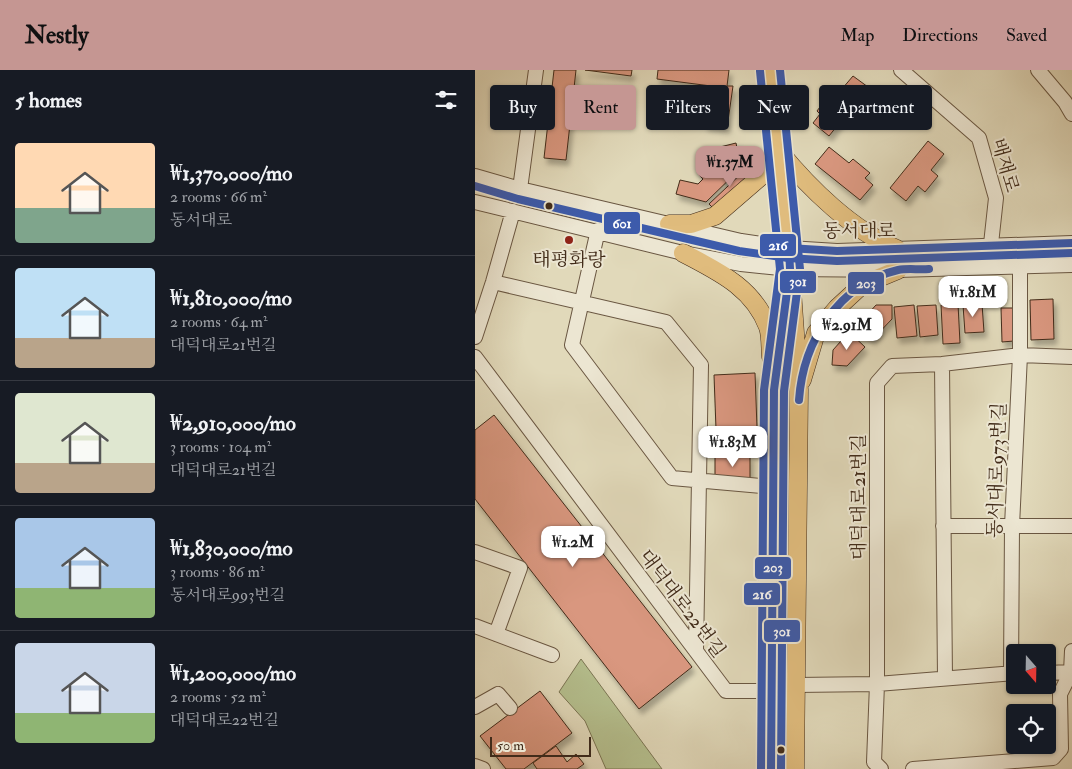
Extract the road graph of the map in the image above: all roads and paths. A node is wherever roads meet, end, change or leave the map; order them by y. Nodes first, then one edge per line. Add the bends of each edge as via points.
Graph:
1 (536, 70) edge
2 (770, 70) edge
3 (901, 70) edge
4 (1038, 70) edge
5 (1072, 114) edge
6 (779, 151) junction
7 (475, 176) edge
8 (520, 189) junction
9 (475, 202) edge
10 (513, 211) junction
11 (669, 224) junction
12 (598, 230) junction
13 (1072, 243) edge
14 (991, 244) junction
15 (789, 248) junction
16 (897, 249) junction
17 (683, 253) junction
18 (1072, 265) edge
19 (1020, 268) junction
20 (790, 269) junction
21 (898, 270) junction
22 (493, 282) junction
23 (581, 303) junction
24 (475, 337) edge
25 (1020, 355) junction
26 (475, 357) edge
27 (1072, 357) edge
28 (942, 364) junction
29 (774, 390) junction
30 (799, 390) junction
31 (699, 482) junction
32 (773, 487) junction
33 (943, 526) junction
34 (1011, 526) junction
35 (1072, 526) edge
36 (475, 552) edge
37 (475, 626) edge
38 (495, 634) junction
39 (1013, 644) edge
40 (696, 650) junction
41 (1072, 651) edge
42 (552, 655) dead end
43 (1056, 672) edge
44 (1071, 672) edge
45 (1006, 674) edge
46 (945, 678) junction
47 (877, 684) junction
48 (796, 685) junction
49 (771, 691) junction
50 (475, 707) edge
51 (510, 708) dead end
52 (475, 766) edge
53 (483, 769) edge
54 (771, 769) edge
55 (795, 769) edge
56 (881, 769) edge
57 (913, 769) edge

1 - 8 street
2 - 6 main road
3 - 14 street, 배재로 via 979,138 996,198
4 - 5 street
6 - 11 main road via 765,172 715,216 691,224
6 - 15 main road
6 - 16 main road via 800,176 860,228
7 - 8 street, 동서대로
8 - 11 street, 동서대로
9 - 10 street, 동서대로
10 - 12 street, 동서대로
10 - 22 street
11 - 15 street, 동서대로 via 741,241
12 - 17 street, 동서대로
12 - 23 street
13 - 14 street, 동서대로
14 - 16 street, 동서대로
15 - 16 street, 동서대로 via 837,251
15 - 20 main road
17 - 20 street, 동서대로
17 - 29 main road via 732,279 753,300 768,327
18 - 19 street, 동서대로
19 - 21 street, 동서대로
19 - 25 street, 동서대로973번길
20 - 21 street, 동서대로
20 - 29 main road
20 - 30 main road
21 - 30 main road via 862,285 816,333
22 - 23 street
22 - 24 street
23 - 31 street via 572,345 672,478
23 - 31 street via 666,322 701,365
25 - 27 street, 대덕대로21번길
25 - 28 street, 대덕대로21번길
25 - 34 street, 동서대로973번길
26 - 40 street, 대덕대로22번길
28 - 33 street
28 - 47 street, 대덕대로21번길 via 892,366 877,382
29 - 32 main road
30 - 48 main road
31 - 32 street
31 - 40 street
32 - 49 main road
33 - 34 street
33 - 46 street
34 - 35 street
34 - 39 street, 동서대로973번길
36 - 38 street via 520,568
37 - 38 street
38 - 42 street
40 - 49 street, 대덕대로22번길 via 726,691
41 - 44 street
43 - 44 street
44 - 57 street via 1060,694 1061,749 1053,758
45 - 46 street
46 - 47 street
47 - 48 street
47 - 56 street, 대덕대로21번길 via 874,762
48 - 55 main road
49 - 54 main road
50 - 51 street via 498,694
52 - 53 street

